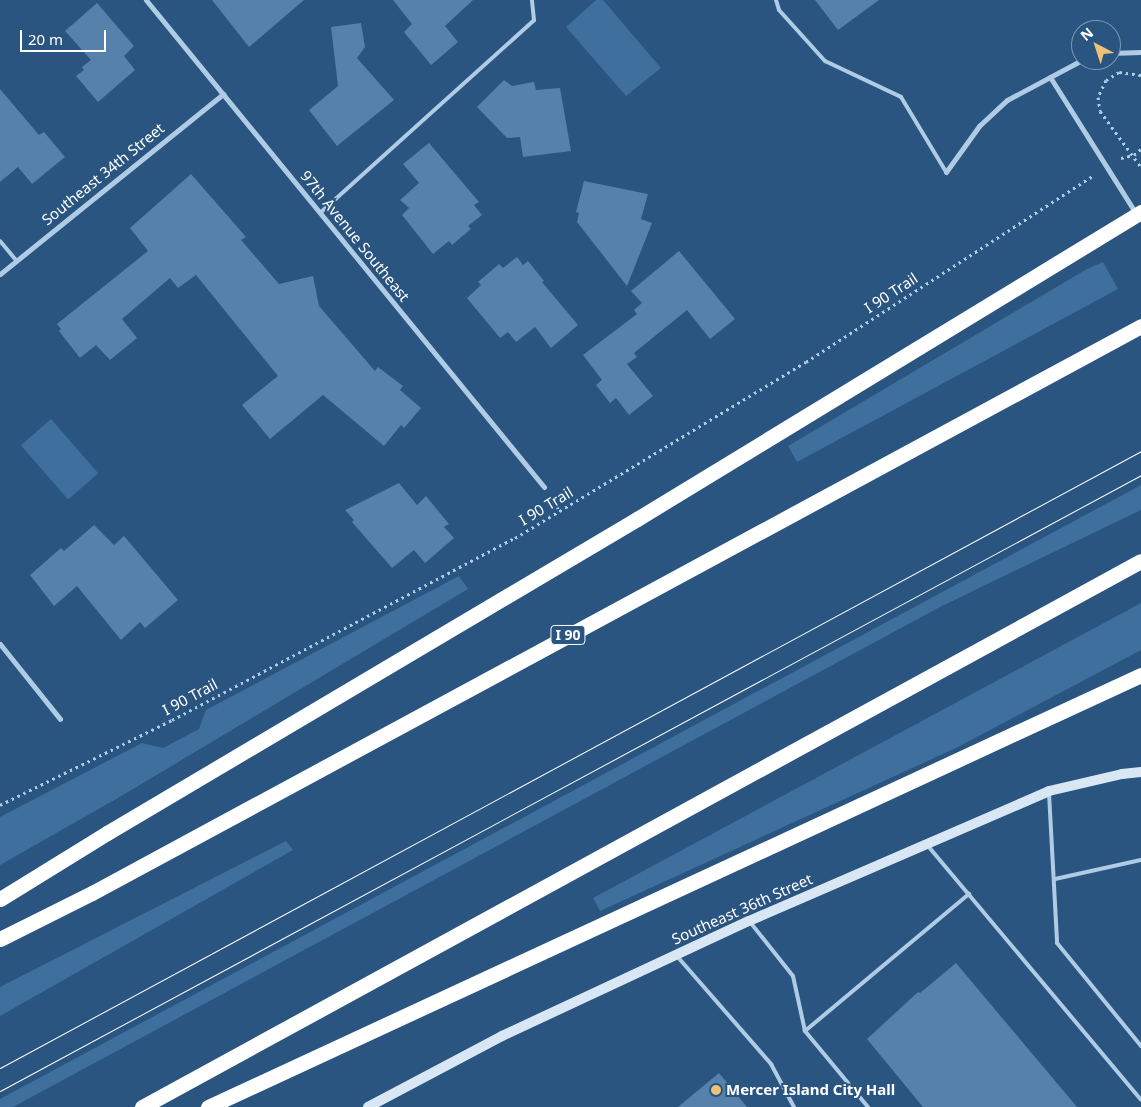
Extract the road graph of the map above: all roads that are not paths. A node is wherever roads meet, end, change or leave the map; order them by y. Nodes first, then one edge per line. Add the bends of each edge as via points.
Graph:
1 (146, 0) edge
2 (532, 0) edge
3 (776, 0) edge
4 (1141, 52) edge
5 (1121, 53) edge
6 (1071, 66) edge
7 (1050, 77) junction
8 (223, 94) junction
9 (946, 172) joint
10 (320, 213) junction
11 (1139, 216) edge
12 (0, 241) edge
13 (17, 260) junction
14 (0, 274) edge
15 (1141, 326) edge
16 (544, 487) dead end
17 (1141, 562) edge
18 (0, 644) edge
19 (4, 650) junction
20 (0, 655) edge
21 (1141, 676) edge
22 (60, 720) dead end
23 (1141, 772) edge
24 (1049, 791) junction
25 (927, 844) junction
26 (1141, 860) edge
27 (1054, 879) junction
28 (969, 894) junction
29 (0, 899) edge
30 (749, 921) junction
31 (0, 939) edge
32 (676, 955) junction
33 (805, 1031) junction
34 (1141, 1046) edge
35 (1141, 1100) edge
36 (142, 1107) edge
37 (208, 1107) edge
38 (368, 1107) edge
39 (794, 1107) edge
40 (868, 1107) edge

1 - 8 street, 97th Avenue Southeast
2 - 10 lane via 534,20
3 - 9 lane via 779,10 825,61 901,97
4 - 5 street
6 - 7 street
7 - 9 street via 1007,100 979,126
7 - 11 street
8 - 10 street, 97th Avenue Southeast
8 - 13 street, Southeast 34th Street
10 - 16 street, 97th Avenue Southeast
11 - 29 highway
12 - 13 lane
13 - 14 street, Southeast 34th Street
15 - 31 highway, I 90 via 101,888
17 - 36 highway
18 - 19 street
19 - 20 street
19 - 22 street
21 - 37 highway
23 - 24 street, Southeast 36th Street
24 - 25 street, Southeast 36th Street
24 - 27 lane
25 - 28 lane
25 - 30 street, Southeast 36th Street
26 - 27 lane
27 - 34 lane via 1057,943
28 - 33 lane
28 - 35 lane
30 - 32 street, Southeast 36th Street
30 - 33 lane via 793,976
32 - 38 street, Southeast 36th Street via 502,1036
32 - 39 lane via 771,1064
33 - 40 lane

